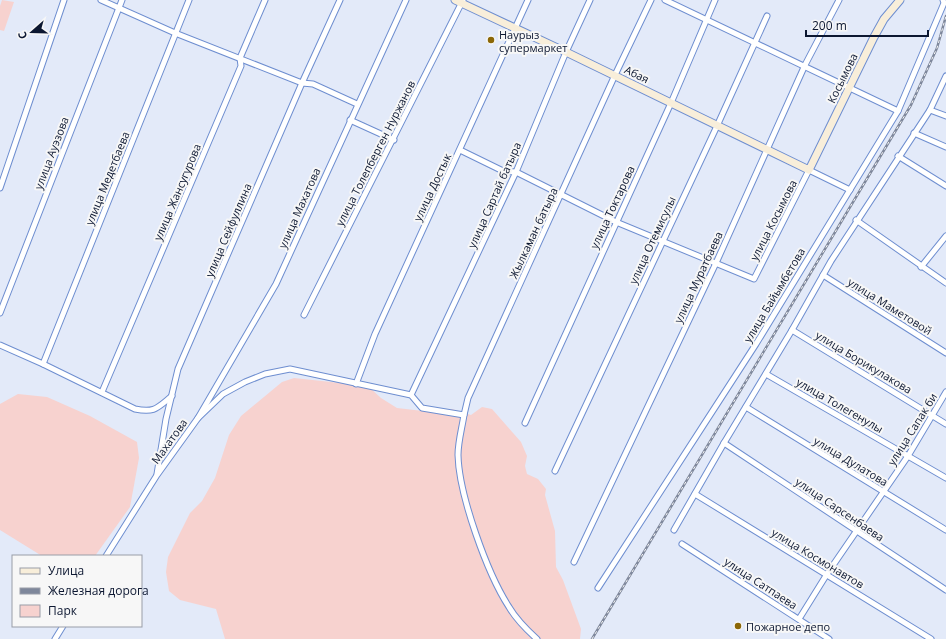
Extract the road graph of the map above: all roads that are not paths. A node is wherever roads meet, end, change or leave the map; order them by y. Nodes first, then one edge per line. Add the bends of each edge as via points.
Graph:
1 (64, 0) edge
2 (101, 0) edge
3 (122, 0) edge
4 (189, 0) edge
5 (265, 0) edge
6 (340, 0) edge
7 (406, 0) edge
8 (455, 0) edge
9 (528, 0) edge
10 (590, 0) edge
11 (651, 0) edge
12 (665, 0) edge
13 (715, 0) edge
14 (839, 0) edge
15 (900, 0) edge
16 (943, 0) edge
17 (463, 2) edge
18 (119, 7) junction
19 (767, 16) dead end
20 (707, 20) junction
21 (516, 28) junction
22 (176, 33) junction
23 (755, 41) junction
24 (566, 52) junction
25 (240, 58) junction
26 (805, 65) junction
27 (614, 76) junction
28 (946, 76) edge
29 (302, 82) junction
30 (944, 85) edge
31 (851, 87) junction
32 (671, 103) junction
33 (357, 104) junction
34 (930, 110) junction
35 (898, 111) junction
36 (946, 116) edge
37 (350, 120) junction
38 (718, 126) junction
39 (914, 133) junction
40 (394, 140) junction
41 (946, 147) edge
42 (460, 150) junction
43 (767, 150) junction
44 (898, 156) junction
45 (809, 170) junction
46 (516, 172) junction
47 (946, 186) edge
48 (0, 188) edge
49 (850, 190) junction
50 (561, 196) junction
51 (856, 220) junction
52 (616, 222) junction
53 (946, 236) edge
54 (662, 241) junction
55 (716, 263) junction
56 (921, 267) junction
57 (823, 275) junction
58 (946, 283) edge
59 (0, 313) edge
60 (304, 315) dead end
61 (792, 330) junction
62 (0, 345) edge
63 (946, 353) edge
64 (43, 364) junction
65 (766, 374) junction
66 (356, 384) junction
67 (102, 392) junction
68 (946, 392) edge
69 (411, 395) junction
70 (172, 396) junction
71 (746, 407) junction
72 (464, 415) junction
73 (932, 415) junction
74 (198, 418) junction
75 (525, 423) dead end
76 (946, 424) edge
77 (724, 443) junction
78 (908, 456) junction
79 (554, 472) dead end
80 (157, 475) junction
81 (946, 478) edge
82 (884, 492) junction
83 (694, 494) junction
84 (674, 530) dead end
85 (946, 530) edge
86 (856, 532) junction
87 (682, 544) dead end
88 (107, 555) edge
89 (574, 562) dead end
90 (827, 574) junction
91 (598, 588) dead end
92 (946, 590) edge
93 (799, 619) junction
94 (62, 627) edge
95 (55, 639) edge
96 (537, 639) edge
97 (829, 639) edge
98 (931, 639) edge

1 - 48 street
2 - 18 street
3 - 18 street, улица Ауэзова
4 - 22 street, улица Медетбаева
5 - 25 street, улица Жансугурова
6 - 29 street, улица Сейфуллина
7 - 33 street, улица Махатова
8 - 17 street, Абая
9 - 21 street, улица Достык
10 - 24 street, улица Сартай батыра
11 - 27 street, Жылкаман батыра
12 - 20 street
13 - 20 street, улица Токтарова
14 - 26 street, улица Муратбаева
15 - 31 street, Косымова via 884,19
16 - 35 street, улица Байымбетова via 930,38
17 - 21 street, Абая
17 - 40 street, улица Толепберген Нуржанов
18 - 22 street
18 - 59 street, улица Ауэзова
19 - 23 street, улица Отемисулы
20 - 23 street
20 - 32 street, улица Токтарова
21 - 24 street, Абая
21 - 42 street, улица Достык
22 - 25 street
22 - 64 street, улица Медетбаева
23 - 26 street
23 - 38 street, улица Отемисулы
24 - 27 street, Абая
24 - 46 street, улица Сартай батыра
25 - 29 street
25 - 67 street, улица Жансугурова via 241,66
26 - 31 street
26 - 43 street, улица Муратбаева
27 - 32 street, Абая
27 - 50 street, Жылкаман батыра
28 - 30 street
29 - 33 street via 313,84
29 - 70 street, улица Сейфуллина via 178,369
30 - 34 street
31 - 35 street
31 - 45 street, Косымова
32 - 38 street, Абая
32 - 52 street, улица Токтарова
33 - 37 street, улица Махатова
34 - 36 street
34 - 39 street
35 - 49 street, улица Байымбетова
37 - 40 street
37 - 74 street, улица Махатова via 276,284
38 - 43 street, Абая
38 - 54 street, улица Отемисулы
39 - 41 street
39 - 44 street
40 - 60 street, улица Толепберген Нуржанов
42 - 46 street via 503,171
42 - 66 street, улица Достык via 375,334
43 - 45 street, Абая
43 - 55 street, улица Муратбаева
44 - 47 street
44 - 51 street
45 - 49 street
45 - 55 street, улица Косымова via 754,279
46 - 50 street
46 - 69 street, улица Сартай батыра
49 - 91 street, улица Байымбетова via 756,344
50 - 52 street
50 - 72 street, Жылкаман батыра via 468,398
51 - 56 street
51 - 57 street
52 - 54 street
52 - 75 street, улица Токтарова
53 - 56 street
54 - 55 street
54 - 79 street, улица Отемисулы
55 - 89 street, улица Муратбаева
56 - 58 street
57 - 61 street
57 - 63 street, улица Маметовой
61 - 65 street
61 - 73 street, улица Борикулакова
62 - 64 street
64 - 67 street
65 - 71 street
65 - 78 street, улица Толегенулы
66 - 69 street
66 - 74 street via 290,369 265,374 223,394
67 - 70 street via 148,412 158,408
68 - 73 street, улица Сапак би
69 - 72 street via 422,408
70 - 80 street, улица Сейфуллина
71 - 77 street
71 - 82 street, улица Дулатова
72 - 96 street, Жылкаман батыра via 458,453 464,495 499,590 509,608
73 - 76 street, улица Борикулакова
73 - 78 street, улица Сапак би
74 - 80 street, Махатова
77 - 83 street
77 - 86 street, улица Сарсенбаева
78 - 81 street, улица Толегенулы
78 - 82 street, улица Сапак би
80 - 88 street, Махатова
82 - 85 street, улица Дулатова
82 - 86 street, улица Сапак би
83 - 84 street
83 - 90 street, улица Космонавтов
86 - 90 street, улица Сапак би
86 - 92 street, улица Сарсенбаева
87 - 93 street, улица Сатпаева
90 - 93 street, улица Сапак би
90 - 98 street, улица Космонавтов
93 - 97 street, улица Сатпаева
94 - 95 street

